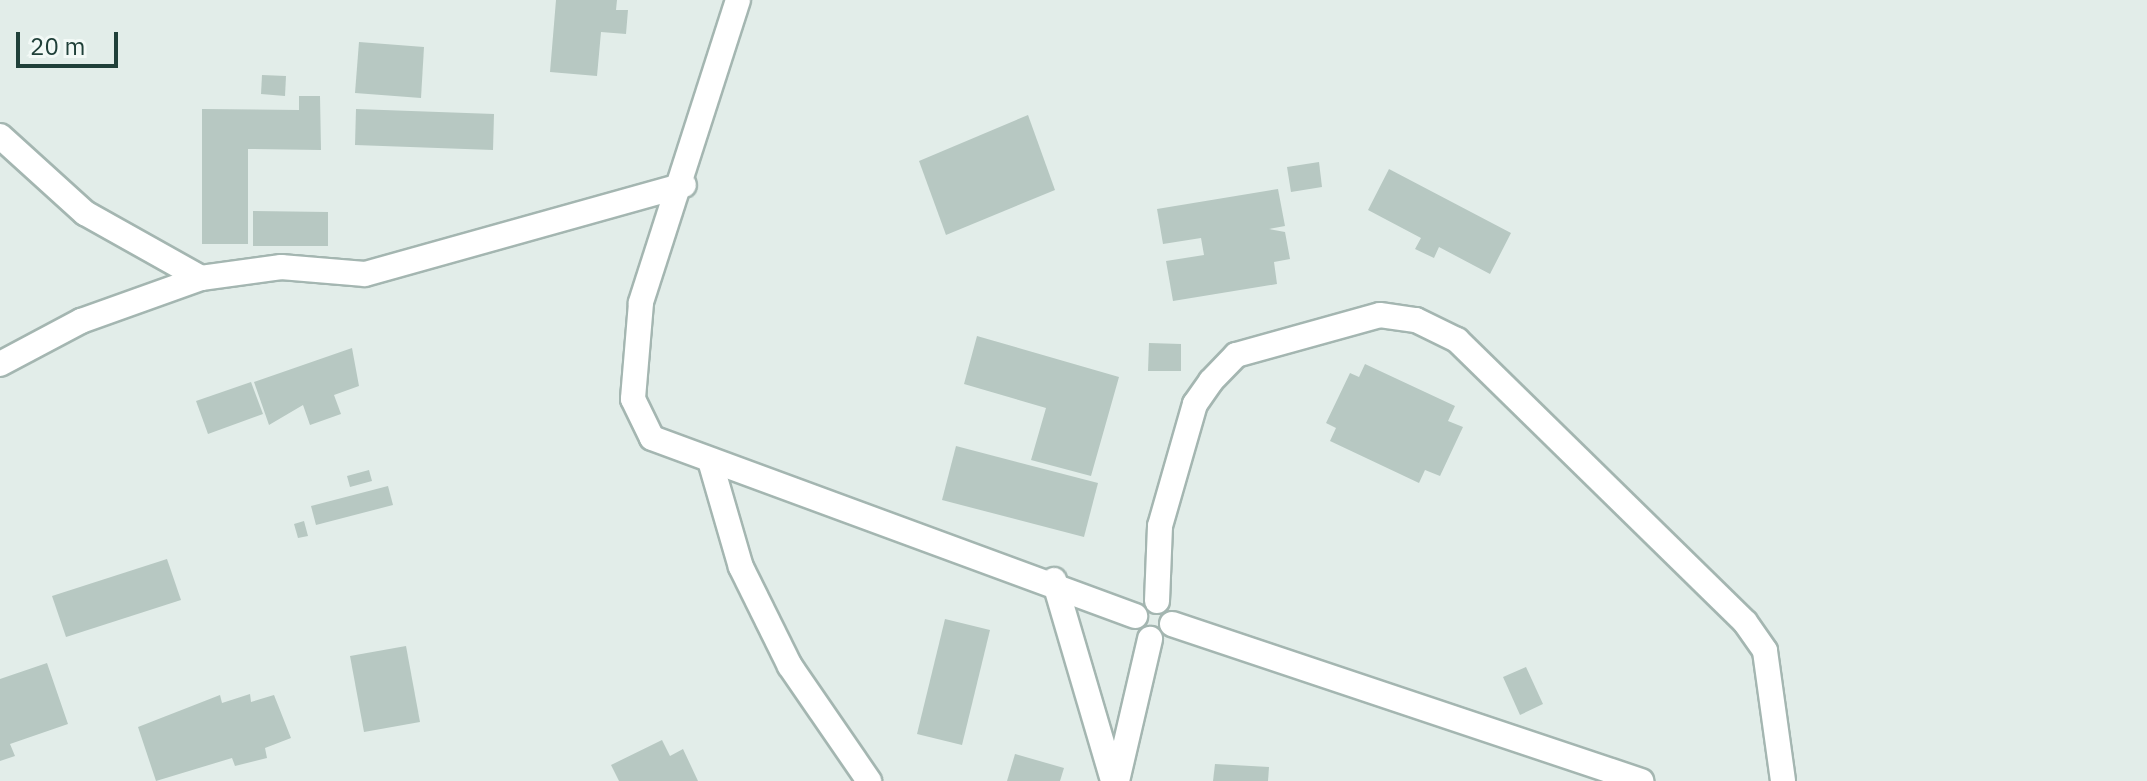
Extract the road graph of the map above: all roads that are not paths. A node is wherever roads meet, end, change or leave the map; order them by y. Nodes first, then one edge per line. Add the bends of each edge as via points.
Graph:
1 (738, 0) edge
2 (0, 136) edge
3 (684, 185) junction
4 (201, 278) junction
5 (0, 364) edge
6 (711, 464) junction
7 (1054, 580) junction
8 (1157, 601) junction
9 (1135, 616) junction
10 (1172, 624) junction
11 (1150, 639) junction
12 (869, 781) edge
13 (1115, 781) edge
14 (1641, 781) edge
15 (1783, 781) edge

1 - 3 street
2 - 4 street via 85,213
3 - 4 street via 365,274 281,267
3 - 6 street via 641,303 633,399 652,438
4 - 5 street via 81,321
6 - 7 street
6 - 12 street via 741,567 776,638
7 - 9 street
7 - 13 street
8 - 9 street
8 - 10 street
8 - 15 street via 1160,526 1195,404 1211,381 1236,355 1380,315 1416,320 1457,340 1745,622 1765,651
9 - 11 street
10 - 11 street
10 - 14 street
11 - 13 street

